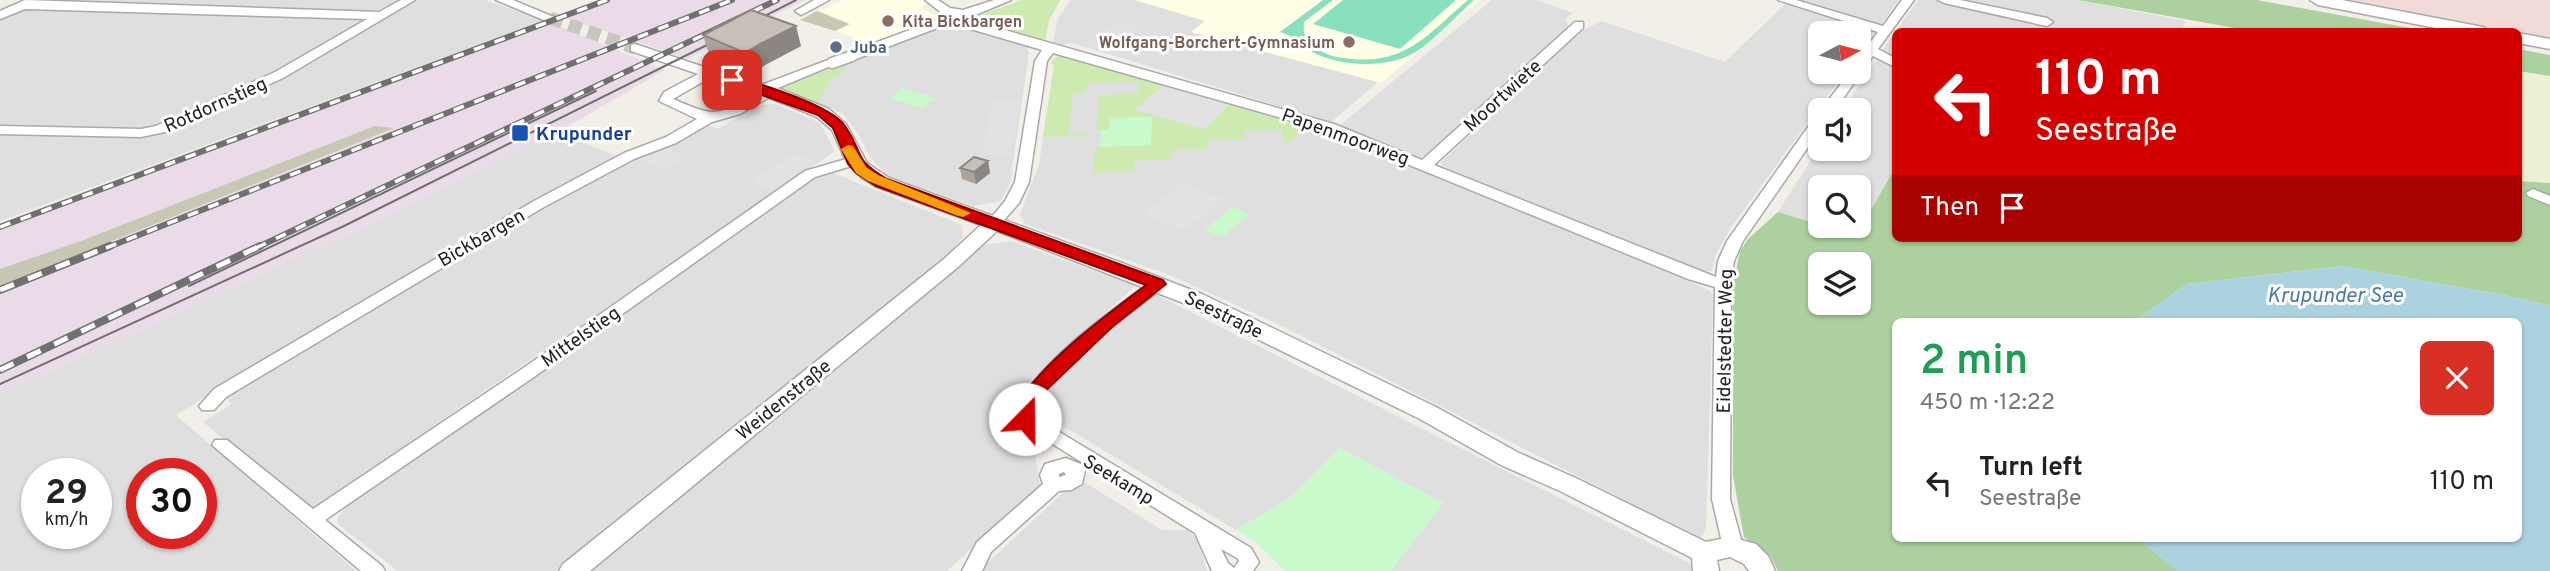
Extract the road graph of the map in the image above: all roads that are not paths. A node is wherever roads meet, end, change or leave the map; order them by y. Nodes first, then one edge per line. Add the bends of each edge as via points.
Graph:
1 (409, 0) edge
2 (502, 0) edge
3 (823, 0) edge
4 (931, 0) edge
5 (1005, 0) edge
6 (1784, 0) edge
7 (1908, 0) edge
8 (1944, 0) edge
9 (2318, 0) edge
10 (28, 2) edge
11 (801, 11) dead end
12 (0, 15) edge
13 (380, 16) junction
14 (961, 17) junction
15 (550, 18) tunnel mouth
16 (2047, 22) dead end
17 (1579, 25) dead end
18 (2462, 28) edge
19 (1886, 30) junction
20 (2522, 39) edge
21 (2550, 44) edge
22 (635, 48) tunnel mouth
23 (1049, 50) junction
24 (1871, 50) joint
25 (852, 56) joint
26 (1892, 61) edge
27 (832, 63) joint
28 (709, 73) junction
29 (765, 91) junction
30 (707, 119) junction
31 (0, 130) edge
32 (1808, 137) edge
33 (853, 161) junction
34 (1425, 165) junction
35 (2533, 193) dead end
36 (2550, 201) edge
37 (993, 224) junction
38 (1158, 284) junction
39 (1723, 284) junction
40 (208, 406) dead end
41 (221, 445) dead end
42 (1079, 463) junction
43 (309, 519) junction
44 (1203, 530) junction
45 (1733, 547) junction
46 (1707, 562) edge
47 (373, 571) edge
48 (572, 571) edge
49 (972, 571) edge
50 (1224, 571) edge
51 (1242, 571) edge
52 (1762, 571) edge

1 - 13 street, Rotdornstieg
2 - 15 street
3 - 11 street
4 - 14 street
5 - 14 street, Bickbargen
6 - 19 street
7 - 19 street
8 - 16 street
9 - 18 street
10 - 12 street
10 - 13 street
13 - 31 street, Rotdornstieg via 279,75 160,129 141,133
14 - 23 street, Papenmoorweg
14 - 25 street, Bickbargen
17 - 34 street, Moortwiete
19 - 24 street
20 - 21 street
22 - 28 street, Seestraße
23 - 34 street, Papenmoorweg via 1314,122
23 - 37 street via 1041,61 1022,182 1012,203
24 - 26 street
25 - 27 street, Bickbargen
27 - 29 street, Bickbargen
28 - 29 street, Seestraße
28 - 30 street via 666,101
29 - 30 street, Bickbargen via 735,111
29 - 33 street, Seestraße via 832,119
30 - 40 street, Bickbargen via 538,204 220,393
32 - 39 street, Eidelstedter Weg via 1735,241
33 - 37 street, Seestraße via 881,183
33 - 43 street, Mittelstieg via 810,174 525,375
34 - 39 street, Papenmoorweg via 1675,269
35 - 36 street
37 - 38 street, Seestraße
37 - 48 street, Weidenstraße
38 - 42 street, Seekamp via 1106,323 1025,402 1025,419
38 - 46 street, Seestraße via 1569,485
39 - 45 street, Eidelstedter Weg via 1721,499
41 - 43 street
42 - 44 street, Seekamp
42 - 49 street via 1072,482 1055,484 984,547
43 - 47 street
44 - 50 street
44 - 51 street, Seekamp via 1244,552 1249,562
45 - 46 street, Seestraße via 1713,549
45 - 52 street via 1754,556

